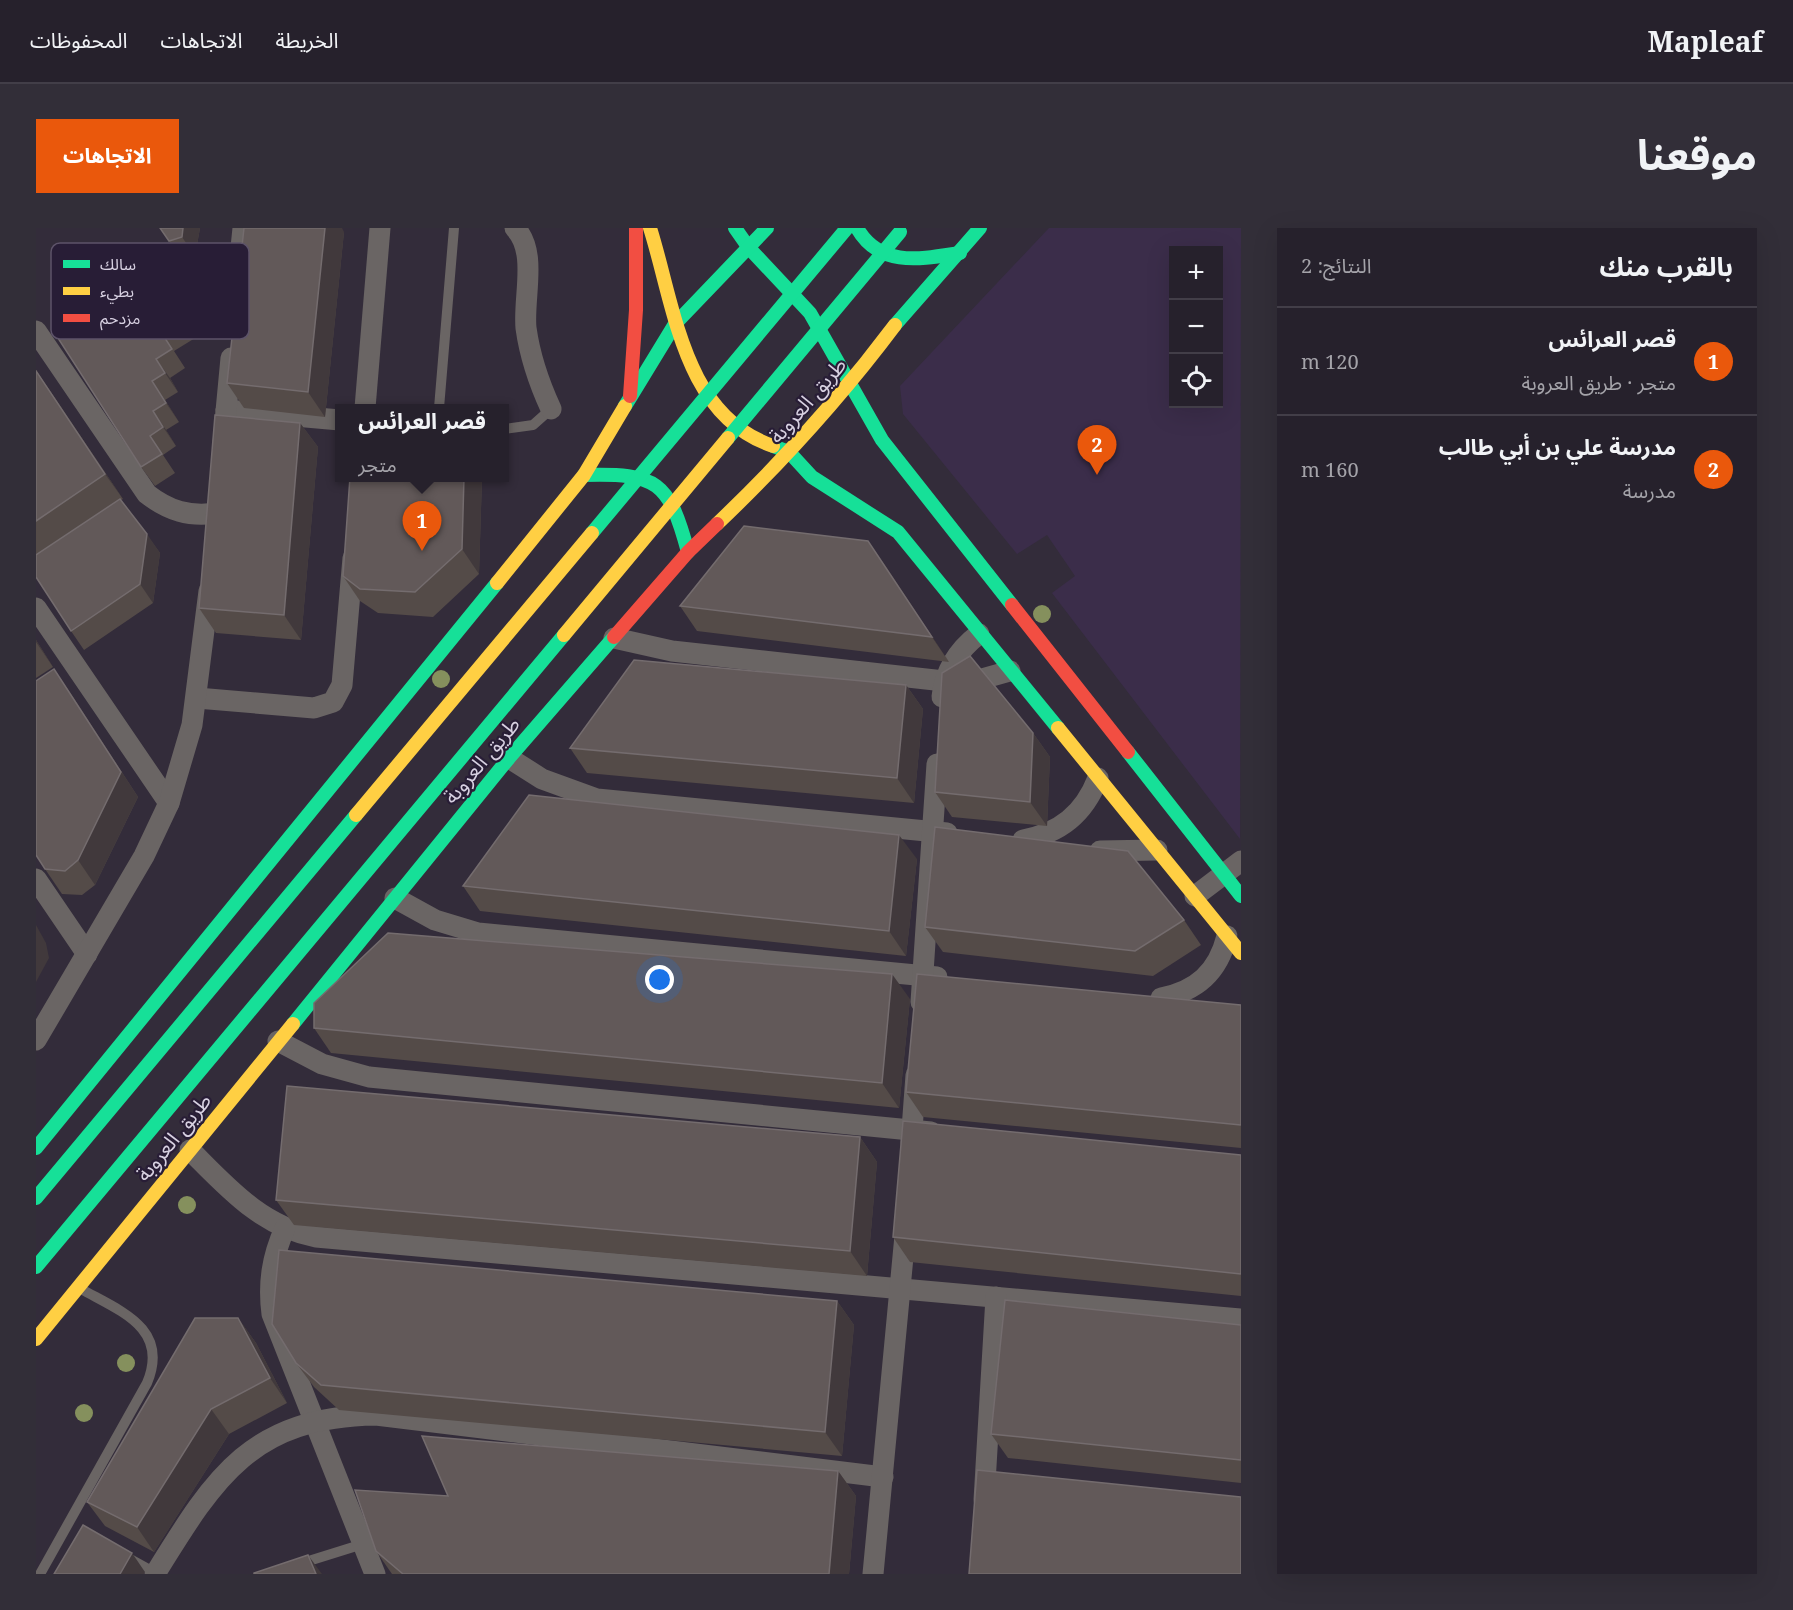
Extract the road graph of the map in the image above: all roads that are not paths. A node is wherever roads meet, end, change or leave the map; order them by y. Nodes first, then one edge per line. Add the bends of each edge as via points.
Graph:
1 (243, 228) edge
2 (380, 228) edge
3 (454, 228) edge
4 (515, 228) edge
5 (636, 228) edge
6 (650, 228) edge
7 (735, 228) edge
8 (766, 228) edge
9 (847, 228) edge
10 (857, 228) edge
11 (980, 228) edge
12 (900, 232) dead end
13 (242, 243) edge
14 (749, 248) junction
15 (960, 253) junction
16 (675, 324) junction
17 (36, 330) edge
18 (233, 339) edge
19 (850, 385) junction
20 (629, 403) junction
21 (365, 404) edge
22 (439, 404) edge
23 (551, 409) joint
24 (226, 410) junction
25 (335, 420) edge
26 (509, 428) edge
27 (789, 452) junction
28 (221, 468) edge
29 (584, 475) junction
30 (219, 490) edge
31 (217, 513) junction
32 (355, 535) edge
33 (214, 537) edge
34 (688, 552) junction
35 (210, 573) edge
36 (36, 608) edge
37 (979, 634) junction
38 (614, 638) junction
39 (1010, 671) junction
40 (80, 674) junction
41 (944, 681) junction
42 (62, 686) edge
43 (197, 698) junction
44 (940, 717) edge
45 (939, 740) edge
46 (509, 758) junction
47 (1098, 778) junction
48 (169, 803) junction
49 (933, 831) junction
50 (966, 835) edge
51 (1000, 838) edge
52 (1023, 840) junction
53 (1157, 850) junction
54 (1241, 861) edge
55 (1223, 874) junction
56 (36, 879) edge
57 (1194, 896) junction
58 (1241, 896) edge
59 (395, 898) junction
60 (1227, 936) junction
61 (1241, 953) edge
62 (87, 954) junction
63 (923, 975) junction
64 (958, 979) edge
65 (1137, 996) edge
66 (1161, 998) junction
67 (1201, 1007) edge
68 (920, 1023) edge
69 (36, 1040) edge
70 (278, 1041) junction
71 (917, 1059) edge
72 (912, 1130) junction
73 (948, 1133) edge
74 (36, 1148) edge
75 (190, 1150) junction
76 (910, 1164) edge
77 (36, 1198) edge
78 (907, 1209) edge
79 (285, 1228) junction
80 (36, 1267) edge
81 (78, 1287) junction
82 (902, 1289) junction
83 (996, 1297) junction
84 (1241, 1319) edge
85 (36, 1339) edge
86 (314, 1421) junction
87 (883, 1477) junction
88 (985, 1486) junction
89 (1008, 1489) edge
90 (983, 1519) edge
91 (363, 1544) junction
92 (117, 1552) edge
93 (282, 1569) edge
94 (40, 1574) edge
95 (156, 1574) edge
96 (375, 1574) edge
97 (873, 1574) edge

1 - 13 street
2 - 21 street
3 - 22 lane
4 - 23 street via 526,243 528,255 525,308 530,350
5 - 20 main road via 636,310
6 - 16 main road
7 - 14 main road
8 - 14 main road
9 - 77 main road, bridge
10 - 15 main road via 869,245 894,258 921,259
11 - 15 main road, طريق العروبة
12 - 80 main road, طريق العروبة, bridge
14 - 16 main road
14 - 19 main road via 810,314
15 - 19 main road, طريق العروبة via 899,320
16 - 20 main road
16 - 27 main road via 703,391 726,418 749,438
17 - 31 street via 147,494 172,510
18 - 24 street
19 - 27 main road, طريق العروبة
19 - 55 main road via 882,440
20 - 29 main road
23 - 26 lane via 533,425
24 - 25 street
24 - 28 street
27 - 34 main road, طريق العروبة
27 - 37 main road via 812,477 898,532
29 - 34 main road via 622,473 651,479 668,493 679,515
29 - 74 main road
30 - 31 street
31 - 33 street
32 - 43 street via 342,685 333,702 314,708
34 - 38 main road, طريق العروبة
35 - 43 street
36 - 40 street
37 - 39 main road
37 - 41 street via 957,654
38 - 41 street via 672,651
38 - 46 main road, طريق العروبة
39 - 41 street via 978,680
39 - 47 main road
40 - 42 street
40 - 48 street
41 - 44 street
43 - 48 street via 186,751
45 - 49 street
46 - 49 street via 542,779 597,799
46 - 59 main road, طريق العروبة
47 - 52 street via 1085,805 1064,825
47 - 53 main road
48 - 62 street via 144,856
49 - 50 street
49 - 63 street
51 - 52 street
52 - 53 street via 1073,848
53 - 57 main road
54 - 55 street
55 - 57 street
55 - 58 main road
56 - 62 street
57 - 60 main road
59 - 63 street via 446,924 501,936
59 - 70 main road, طريق العروبة
60 - 61 main road
60 - 66 street via 1216,966 1205,978 1192,988
62 - 69 street
63 - 64 street
63 - 68 street
65 - 66 street
66 - 67 street
70 - 72 street via 322,1064 369,1077
70 - 75 main road, طريق العروبة
71 - 72 street
72 - 73 street
72 - 76 street
75 - 79 street via 244,1204
75 - 81 main road, طريق العروبة
78 - 82 street
79 - 82 street via 332,1239
79 - 86 street via 272,1261 270,1297 278,1331
81 - 85 main road, طريق العروبة
81 - 94 lane via 136,1321 149,1339 153,1361 147,1383 73,1527
82 - 83 street
82 - 87 street
83 - 84 street
83 - 88 street
86 - 87 street via 376,1414
86 - 91 street
86 - 95 street via 269,1440 229,1468 197,1506
87 - 97 street
88 - 89 street
88 - 90 street
91 - 93 lane
91 - 96 street
92 - 95 lane

